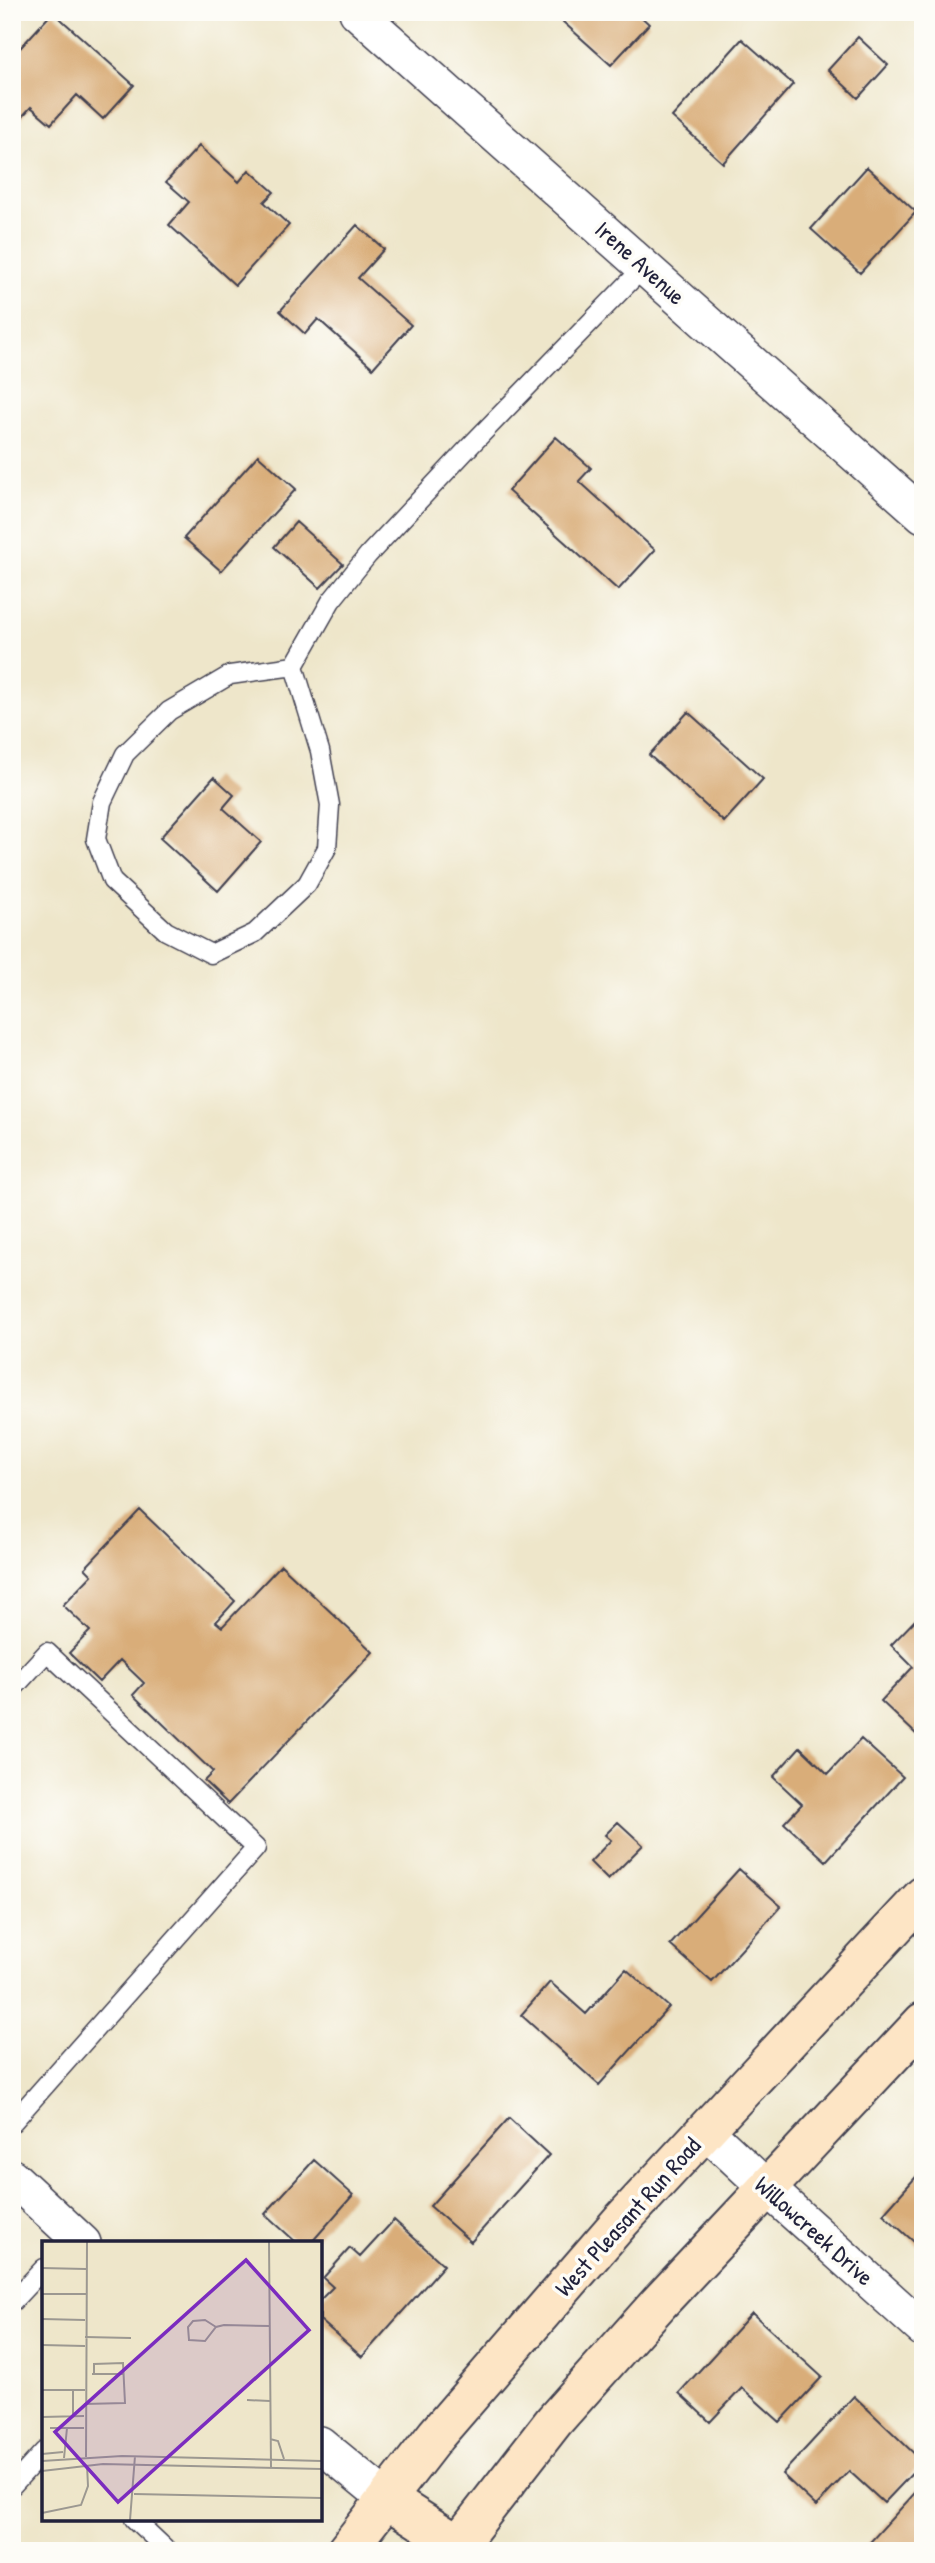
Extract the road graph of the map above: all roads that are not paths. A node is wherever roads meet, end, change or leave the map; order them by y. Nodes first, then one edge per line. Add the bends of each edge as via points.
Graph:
1 (357, 12) edge
2 (644, 267) junction
3 (923, 515) edge
4 (294, 666) junction
5 (19, 1670) edge
6 (12, 1690) edge
7 (923, 1896) edge
8 (923, 2022) edge
9 (12, 2123) edge
10 (706, 2131) junction
11 (12, 2177) edge
12 (768, 2189) junction
13 (75, 2240) edge
14 (42, 2270) edge
15 (12, 2302) edge
16 (923, 2329) edge
17 (322, 2446) edge
18 (42, 2453) edge
19 (12, 2486) edge
20 (387, 2498) junction
21 (136, 2521) edge
22 (459, 2549) edge
23 (168, 2551) edge
24 (346, 2551) edge

1 - 2 street, Irene Avenue
2 - 3 street, Irene Avenue
2 - 4 lane via 368,555 331,601
4 - 4 lane via 320,751 330,805 327,848 307,884 255,933 211,954 166,931 112,881 96,839 102,802 125,754 169,711 230,675
5 - 6 lane
5 - 9 lane via 47,1652 256,1848
7 - 10 main road, West Pleasant Run Road
8 - 12 main road
10 - 12 street, Willowcreek Drive
10 - 20 main road, West Pleasant Run Road via 612,2231
11 - 13 street
12 - 16 street, Willowcreek Drive
12 - 22 main road via 554,2421
14 - 15 lane
17 - 20 street
18 - 19 lane
20 - 22 main road
20 - 24 main road, West Pleasant Run Road
21 - 23 lane

